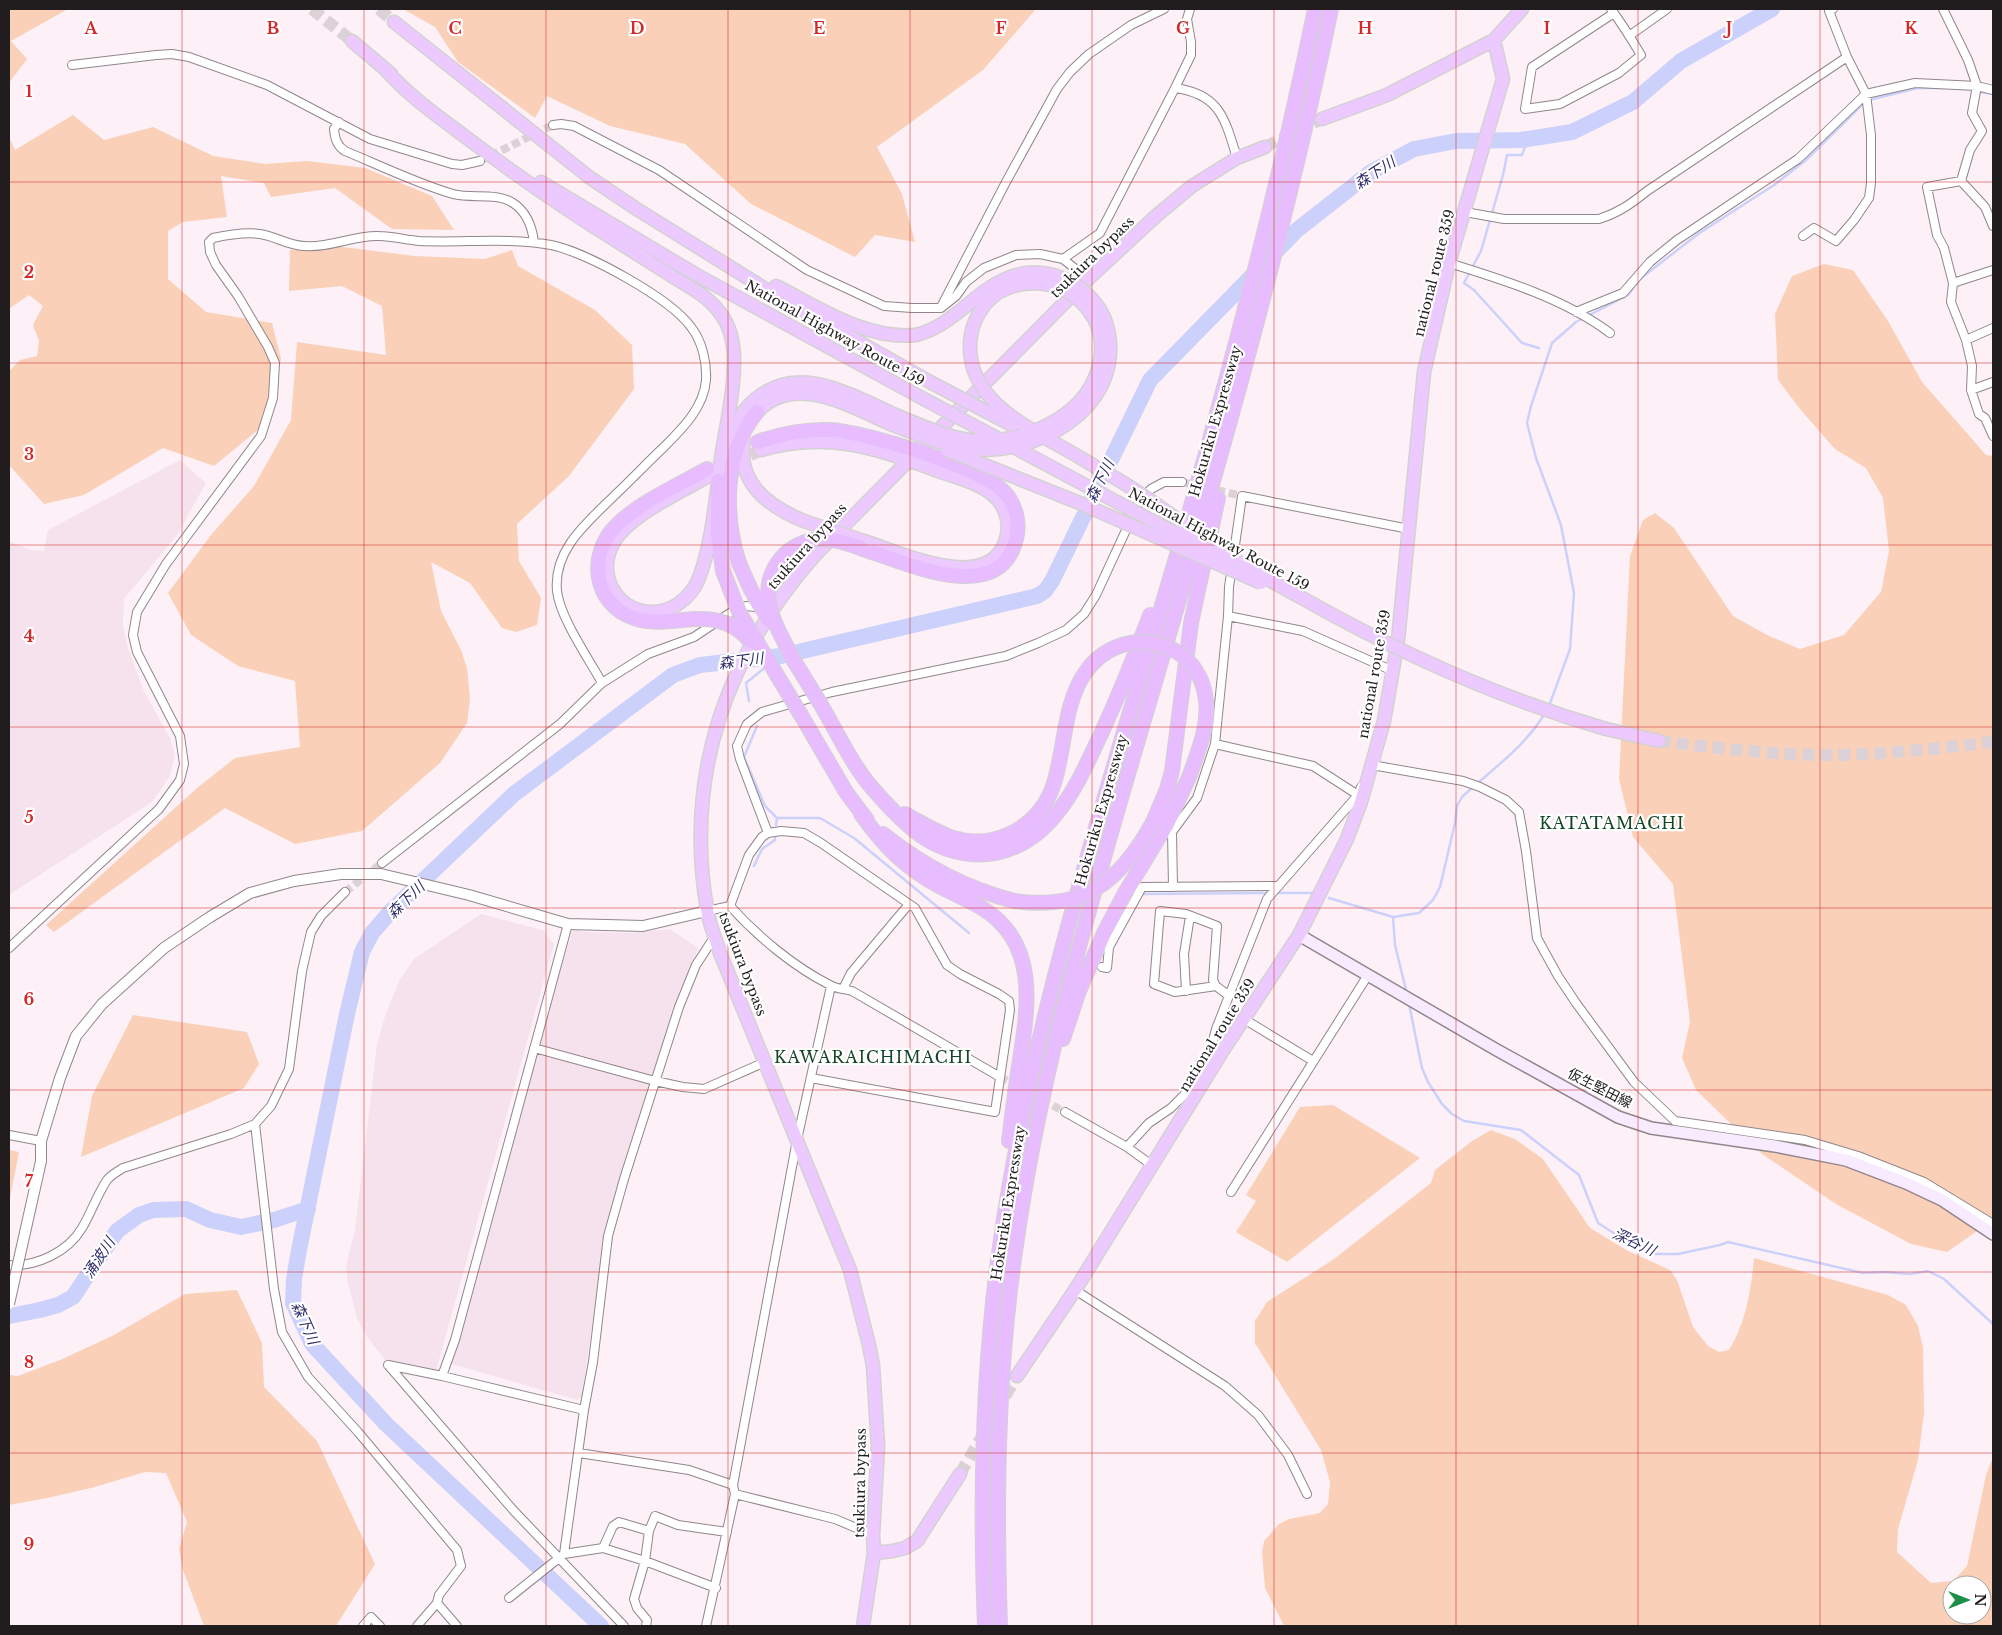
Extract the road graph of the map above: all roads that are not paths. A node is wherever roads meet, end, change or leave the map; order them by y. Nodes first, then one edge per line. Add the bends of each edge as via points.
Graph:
1 (1164, 9) edge
2 (1190, 9) edge
3 (1315, 9) edge
4 (1331, 9) edge
5 (1522, 9) edge
6 (1667, 9) edge
7 (1832, 9) edge
8 (1943, 9) edge
9 (1613, 11) edge
10 (394, 22) tunnel mouth
11 (1629, 36) junction
12 (1494, 40) junction
13 (352, 41) tunnel mouth
14 (1847, 57) junction
15 (72, 65) dead end
16 (386, 70) junction
17 (1977, 86) junction
18 (1175, 88) junction
19 (1993, 90) edge
20 (1867, 98) junction
21 (1322, 119) tunnel mouth
22 (339, 122) junction
23 (554, 125) tunnel mouth
24 (1265, 147) tunnel mouth
25 (1238, 158) junction
26 (480, 160) tunnel mouth
27 (1961, 180) junction
28 (1465, 212) junction
29 (1993, 226) edge
30 (1802, 236) dead end
31 (683, 238) junction
32 (534, 242) junction
33 (1063, 258) junction
34 (1449, 263) junction
35 (1993, 270) edge
36 (1088, 280) junction
37 (1953, 283) junction
38 (941, 308) junction
39 (1579, 314) junction
40 (1993, 328) edge
41 (1610, 333) dead end
42 (1966, 340) junction
43 (1253, 341) junction
44 (1227, 376) junction
45 (1993, 382) edge
46 (1971, 390) junction
47 (757, 412) junction
48 (891, 418) junction
49 (1993, 436) edge
50 (728, 444) junction
51 (760, 446) tunnel mouth
52 (914, 456) junction
53 (711, 475) junction
54 (1182, 482) tunnel mouth
55 (717, 522) junction
56 (1409, 529) junction
57 (865, 545) junction
58 (1219, 550) junction
59 (1294, 596) junction
60 (769, 613) junction
61 (1329, 613) junction
62 (1228, 616) junction
63 (795, 663) junction
64 (1393, 671) junction
65 (776, 675) junction
66 (602, 683) junction
67 (1659, 741) tunnel mouth
68 (1215, 744) junction
69 (1372, 765) junction
70 (1358, 795) junction
71 (883, 800) junction
72 (861, 814) junction
73 (768, 833) junction
74 (382, 863) tunnel mouth
75 (1173, 887) junction
76 (1275, 891) junction
77 (345, 892) tunnel mouth
78 (909, 904) junction
79 (730, 906) junction
80 (707, 911) junction
81 (1190, 916) junction
82 (568, 924) junction
83 (1299, 935) junction
84 (715, 936) junction
85 (9, 948) edge
86 (1102, 967) dead end
87 (1368, 975) junction
88 (831, 986) junction
89 (1216, 986) junction
90 (843, 989) junction
91 (1186, 991) junction
92 (1228, 995) junction
93 (1244, 1019) junction
94 (534, 1048) junction
95 (1211, 1048) junction
96 (1218, 1060) junction
97 (1313, 1061) junction
98 (765, 1062) junction
99 (1000, 1077) junction
100 (811, 1078) junction
101 (655, 1081) junction
102 (1065, 1112) tunnel mouth
103 (255, 1124) junction
104 (9, 1135) edge
105 (797, 1140) junction
106 (41, 1141) junction
107 (1127, 1147) junction
108 (1153, 1166) junction
109 (1231, 1192) dead end
110 (1993, 1224) edge
111 (1993, 1234) edge
112 (1014, 1255) junction
113 (998, 1261) junction
114 (9, 1265) edge
115 (1075, 1290) junction
116 (9, 1304) edge
117 (442, 1376) junction
118 (1018, 1376) tunnel mouth
119 (584, 1410) junction
120 (579, 1453) junction
121 (960, 1474) tunnel mouth
122 (733, 1485) junction
123 (734, 1494) junction
124 (1307, 1494) dead end
125 (649, 1530) junction
126 (727, 1532) junction
127 (873, 1535) junction
128 (602, 1548) junction
129 (874, 1553) junction
130 (559, 1557) junction
131 (645, 1561) junction
132 (716, 1588) junction
133 (511, 1596) dead end
134 (437, 1603) junction
135 (363, 1626) edge
136 (380, 1626) edge
137 (417, 1626) edge
138 (457, 1626) edge
139 (624, 1626) edge
140 (646, 1626) edge
141 (706, 1626) edge
142 (863, 1626) edge
143 (985, 1626) edge
144 (1000, 1626) edge

1 - 38 street via 1131,25 1089,54 1057,89
2 - 18 street via 1192,55
3 - 44 highway, Hokuriku Expressway via 1278,179
4 - 43 highway, Hokuriku Expressway
5 - 12 highway
6 - 11 street
7 - 14 street via 1829,11
8 - 17 street
9 - 11 street
9 - 11 street via 1532,67 1524,108 1560,104 1619,73 1641,55
10 - 31 highway, National Highway Route 159 via 589,176
12 - 21 highway via 1387,96
12 - 28 highway, national route 359 via 1503,79
13 - 16 highway, National Highway Route 159
14 - 20 street
14 - 28 street via 1613,215 1599,219 1504,219
15 - 22 street via 156,55 189,57 267,85
16 - 53 highway via 476,145 594,227 706,298 720,313 732,340 734,364
16 - 59 highway, National Highway Route 159, bridge via 485,144 589,212 922,398
17 - 19 street
17 - 20 street via 1915,83
17 - 27 street via 1972,113 1982,131 1970,150
18 - 25 street via 1193,90 1209,99 1222,114
18 - 33 street via 1100,233
20 - 30 street via 1871,144 1869,198 1836,241 1814,228
20 - 39 street via 1798,159 1677,240 1650,262 1623,293
22 - 26 street via 370,139 452,164
22 - 32 street via 334,135 339,147 345,151 448,192 494,197 514,203 526,215
23 - 38 street via 574,126 659,170 807,270 884,306
24 - 25 highway, tsukiura bypass
25 - 36 highway, tsukiura bypass via 1192,186
27 - 29 street via 1985,208
27 - 37 street via 1927,187 1937,235 1944,248
28 - 34 highway, national route 359
31 - 48 highway, bridge via 866,330 890,336 916,335 943,324 983,292 1004,280 1027,273 1063,278 1093,299 1104,318 1110,355 1103,381 1089,404 1066,425 1042,438 988,450 958,447
31 - 58 highway, National Highway Route 159, bridge via 766,290 1118,484
32 - 66 street via 594,261 653,294 691,326 705,361 706,380 702,396 690,418 576,534 560,563 558,592 562,608
32 - 85 street via 420,241 378,236 322,246 303,246 259,233 220,236 209,242 216,265 238,296 275,363 273,398 261,436 166,564 137,612 133,635 137,652 180,736 184,764 180,780 159,809
33 - 36 street
33 - 38 street via 1040,254 1008,258 984,268
34 - 39 street via 1528,288
34 - 56 highway, national route 359 via 1424,372
35 - 37 street
36 - 52 highway, tsukiura bypass
37 - 42 street via 1951,302
39 - 41 street
40 - 42 street
42 - 46 street via 1972,366
43 - 72 highway, bridge via 1202,565 1172,771 1153,822 1122,867 1090,892 1065,901 1014,901 964,885 931,868 885,836
43 - 112 highway, Hokuriku Expressway via 1081,936 1040,1104
44 - 71 highway via 1176,541 1145,628 1095,746 1057,814 1025,843 998,853 972,855 947,849 924,838
44 - 113 highway, Hokuriku Expressway via 1067,927 1026,1097
45 - 46 street
46 - 49 street via 1979,414 1985,418
47 - 48 highway via 774,399 809,394
47 - 57 highway, bridge via 743,445 744,466 760,494 779,510
47 - 63 highway, bridge via 739,442 731,482 731,528 739,563 751,590
48 - 50 highway via 829,387 788,384 767,391 749,404 736,422
48 - 58 highway, bridge via 980,441 1032,432 1038,430 1050,424 1065,414 1090,388 1099,366 1101,343 1092,314 1078,298 1062,289 1029,283 1007,288 989,300 976,318 970,340 972,362 980,383 993,401 1012,418 1024,426 1032,430 1040,435 1119,480
48 - 59 highway, bridge via 965,458 1107,514
50 - 53 highway
50 - 55 highway
51 - 52 highway via 801,431 841,430 866,435
52 - 57 highway via 980,475 1006,493 1017,517 1017,534 1012,550 996,568 981,575 964,577 934,572
52 - 60 highway, tsukiura bypass via 815,556
53 - 53 highway via 638,517 615,540 607,561 610,584 630,607 662,611 680,603 693,588 705,554
53 - 55 highway
53 - 65 highway, bridge via 624,519 604,542 598,559 599,579 611,604 626,614 650,622 695,619 723,622 740,630
54 - 73 street via 1164,482 1151,488 1139,502 1096,595 1084,614 1066,630 1006,656 832,692 762,712 747,724 737,746
55 - 65 highway, bridge via 723,571 739,612
56 - 62 street via 1242,496
56 - 64 highway, national route 359
57 - 63 highway, bridge via 828,539 810,540 786,552 775,567 769,584 769,603
58 - 61 highway, National Highway Route 159, bridge
59 - 61 highway, National Highway Route 159, bridge
60 - 66 street via 755,607 736,609 694,637 648,654
60 - 80 highway, tsukiura bypass via 731,683 720,714 706,778 702,854
61 - 67 highway, National Highway Route 159, bridge via 1451,674 1560,716
62 - 64 street via 1303,631
62 - 68 street
63 - 71 highway, bridge via 865,778
64 - 69 highway, national route 359
65 - 72 highway, bridge
66 - 74 street via 560,724
68 - 70 street via 1313,766
68 - 75 street via 1197,798 1172,832
69 - 70 street
69 - 83 highway, national route 359 via 1347,839
69 - 110 street via 1467,782 1506,800 1518,812 1537,938 1558,976 1634,1082 1675,1121 1805,1140 1858,1156 1924,1182
70 - 76 street
71 - 112 highway, bridge via 954,838 979,842 1002,838 1022,827 1045,803 1054,782 1074,695 1092,664 1108,650 1137,641 1168,646 1194,667 1204,688 1205,724 1190,774 1167,824 1104,933 1079,991 1042,1116
72 - 113 highway via 903,863 994,916 1010,934 1022,957 1027,984 1027,1016 1007,1156
73 - 78 street via 804,833
73 - 79 street via 749,855
75 - 76 street
75 - 86 street via 1142,887 1110,946 1106,968
76 - 92 street via 1267,899
77 - 103 street via 321,916 312,932 302,971 289,1069 271,1106
78 - 90 street via 852,973
78 - 99 street via 915,908 947,965 1009,1001
79 - 80 street
79 - 88 street via 751,929
80 - 82 street via 643,926
80 - 84 highway, tsukiura bypass
81 - 89 street via 1218,926 1213,980
81 - 91 street via 1184,954
81 - 91 street via 1160,911 1154,984 1175,992
82 - 94 street
82 - 106 street via 468,894 381,874 341,874 294,881 250,893 164,948 102,1004 76,1036
83 - 87 main road, 仮生堅田線
83 - 93 highway, national route 359
84 - 98 highway, tsukiura bypass
84 - 101 street via 692,974
87 - 97 street
87 - 111 main road, 仮生堅田線 via 1618,1117 1651,1128 1846,1160 1942,1200
88 - 90 street
88 - 100 street
89 - 91 street
89 - 92 street
90 - 99 street via 852,991
92 - 95 street
93 - 96 highway, national route 359
93 - 97 street
94 - 101 street
94 - 117 street via 455,1340
95 - 96 street
95 - 107 street via 1189,1090 1149,1123
96 - 108 highway, national route 359
97 - 109 street
98 - 101 street via 704,1089
98 - 105 highway, tsukiura bypass
99 - 100 street via 995,1112
100 - 105 street
101 - 119 street via 608,1236
102 - 107 street
103 - 114 street via 122,1168 108,1178 81,1230 61,1250 20,1266
103 - 134 street via 282,1332 308,1378 457,1550 461,1566 439,1595
104 - 106 street
105 - 122 street
105 - 127 highway, tsukiura bypass via 850,1270 870,1352 878,1446
106 - 116 street, bridge via 41,1161
107 - 108 street
108 - 115 highway, national route 359
112 - 144 highway, Hokuriku Expressway via 999,1446
113 - 143 highway, Hokuriku Expressway via 984,1450
115 - 118 highway, national route 359
115 - 124 street via 1225,1386 1258,1415 1288,1455
117 - 119 street
117 - 130 street via 388,1365
119 - 120 street
120 - 122 street via 688,1470
120 - 130 street
121 - 129 highway via 916,1541 905,1548
122 - 123 street
123 - 126 street
123 - 127 street via 836,1519
125 - 126 street via 655,1516 678,1525
125 - 128 street via 620,1522 613,1526
125 - 131 street
126 - 132 street
127 - 129 highway, tsukiura bypass
128 - 130 street
128 - 131 street
129 - 142 highway, tsukiura bypass
130 - 133 street
130 - 139 street
131 - 132 street
131 - 140 street via 634,1599 647,1620
132 - 141 street
134 - 137 street
134 - 138 street
135 - 136 street via 371,1618

